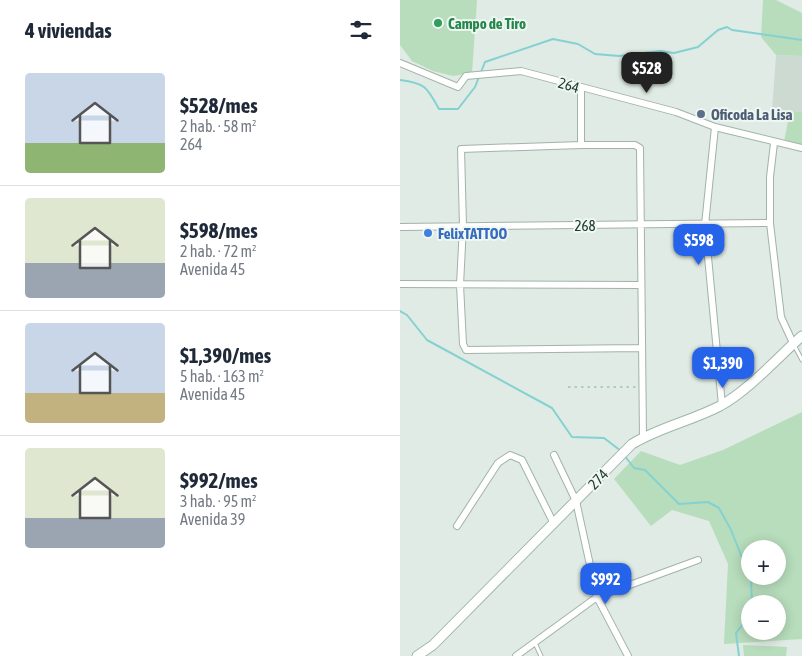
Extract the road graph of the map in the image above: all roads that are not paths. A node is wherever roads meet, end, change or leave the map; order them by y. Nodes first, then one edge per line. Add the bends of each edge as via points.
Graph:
1 (400, 63) edge
2 (581, 88) junction
3 (715, 127) junction
4 (774, 143) junction
5 (582, 145) junction
6 (802, 148) edge
7 (770, 223) junction
8 (641, 225) junction
9 (705, 225) junction
10 (463, 226) junction
11 (400, 227) edge
12 (400, 284) edge
13 (460, 285) junction
14 (641, 285) junction
15 (802, 336) edge
16 (794, 343) junction
17 (641, 348) junction
18 (802, 360) edge
19 (722, 405) junction
20 (643, 437) junction
21 (554, 455) dead end
22 (576, 502) junction
23 (554, 524) junction
24 (457, 526) dead end
25 (698, 560) dead end
26 (597, 597) junction
27 (535, 642) junction
28 (417, 656) edge
29 (516, 656) edge
30 (541, 656) edge
31 (628, 656) edge

1 - 2 street, 264 via 458,87 466,76 521,71
2 - 3 street, 264 via 676,112
2 - 5 street
3 - 4 street, 264
3 - 9 street
4 - 6 street, 264
4 - 7 street
5 - 8 street via 640,148
5 - 10 street via 461,149
7 - 9 street, 268
7 - 16 street via 781,317
8 - 9 street, 268
8 - 10 street, 268
8 - 14 street
9 - 19 street
10 - 11 street, 268
10 - 13 street
12 - 13 street
13 - 14 street
13 - 17 street via 466,350
14 - 17 street
15 - 16 street, 274
16 - 18 lane
16 - 19 street, 274
17 - 20 street
19 - 20 street, 274
20 - 22 street, 274 via 620,455
21 - 22 street
22 - 23 street, 274
22 - 26 street
23 - 24 street via 522,460 510,455 498,463
23 - 28 street, 274 via 433,645
25 - 26 street
26 - 27 street
26 - 31 street
27 - 29 street
27 - 30 lane

